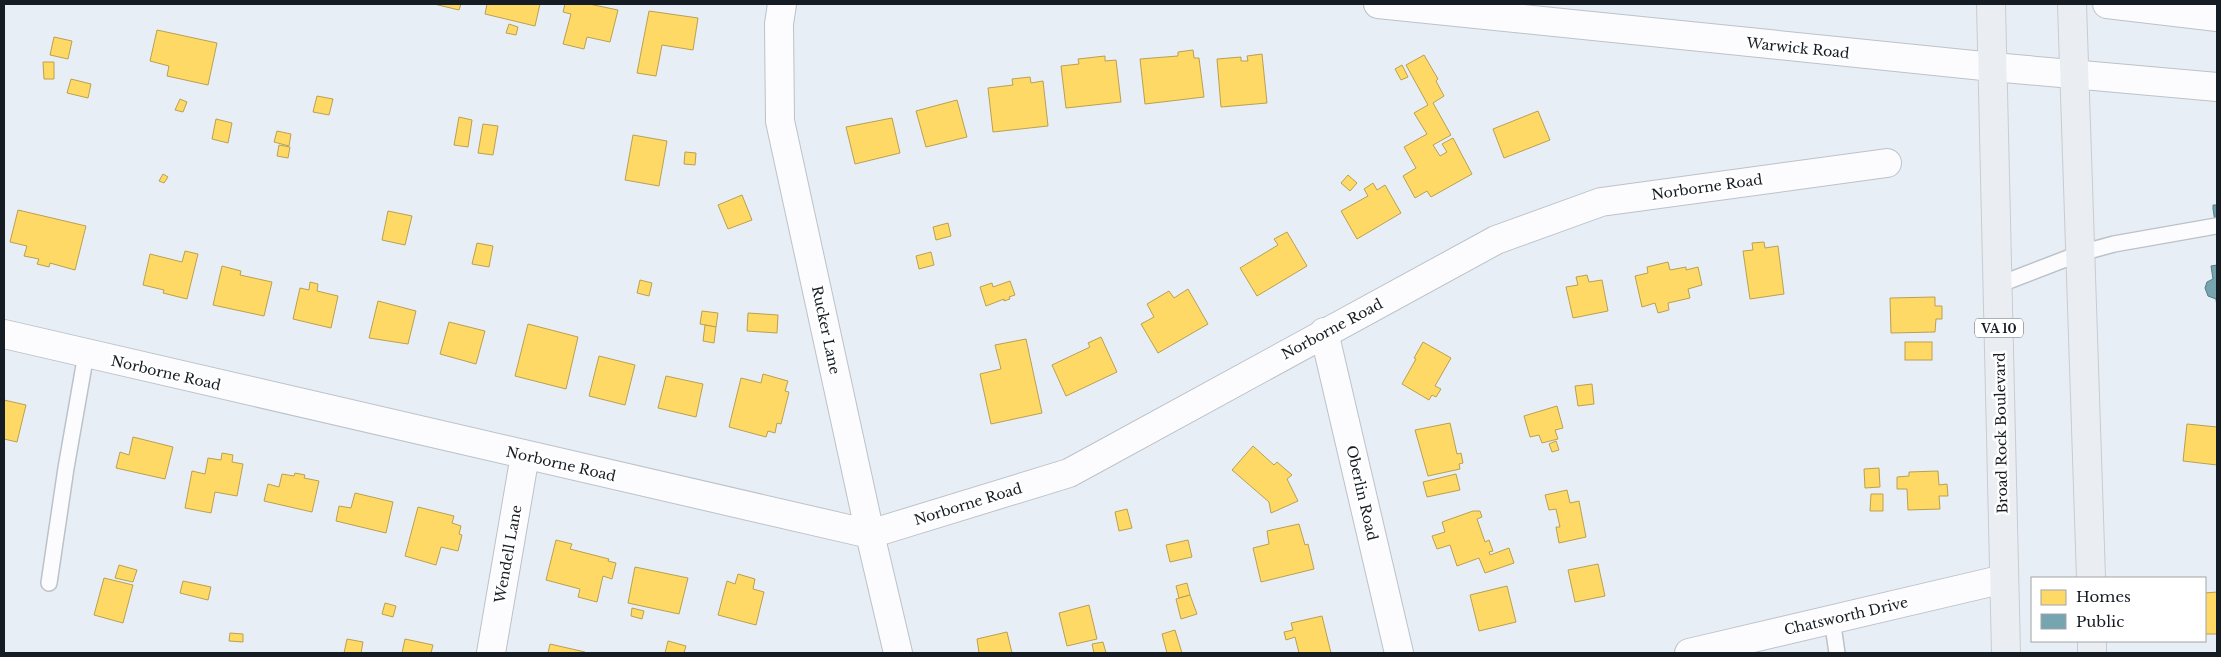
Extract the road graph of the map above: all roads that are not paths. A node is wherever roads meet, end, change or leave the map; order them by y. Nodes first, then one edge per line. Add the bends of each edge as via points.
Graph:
1 (782, 4) edge
2 (1378, 4) edge
3 (1992, 4) edge
4 (2072, 4) edge
5 (2107, 4) edge
6 (2217, 17) edge
7 (1993, 67) junction
8 (2075, 73) junction
9 (2217, 87) edge
10 (1887, 163) dead end
11 (2216, 226) dead end
12 (2082, 253) junction
13 (1998, 285) junction
14 (1324, 332) junction
15 (4, 334) edge
16 (86, 354) junction
17 (525, 456) junction
18 (870, 534) junction
19 (2091, 577) edge
20 (2004, 579) junction
21 (49, 583) dead end
22 (1832, 619) junction
23 (491, 653) edge
24 (898, 653) edge
25 (1399, 653) edge
26 (1689, 653) edge
27 (1837, 653) edge
28 (2006, 653) edge

1 - 18 street, Rucker Lane via 779,24 780,121
2 - 7 street, Warwick Road
3 - 7 main road, Broad Rock Boulevard / VA 10
4 - 8 main road
5 - 6 street
7 - 8 street, Warwick Road
7 - 13 main road, Broad Rock Boulevard / VA 10
8 - 9 street, Warwick Road
8 - 12 main road
10 - 14 street, Norborne Road via 1601,202 1496,240
11 - 12 lane via 2114,244
12 - 13 lane
12 - 19 main road
13 - 20 main road, Broad Rock Boulevard / VA 10
14 - 18 street, Norborne Road via 1068,473
14 - 25 street, Oberlin Road
15 - 16 street, Norborne Road
16 - 17 street, Norborne Road
16 - 21 lane
17 - 18 street, Norborne Road
17 - 23 street, Wendell Lane
18 - 24 street, Rucker Lane
20 - 22 street, Chatsworth Drive
20 - 28 main road, Broad Rock Boulevard / VA 10
22 - 26 street, Chatsworth Drive
22 - 27 lane

